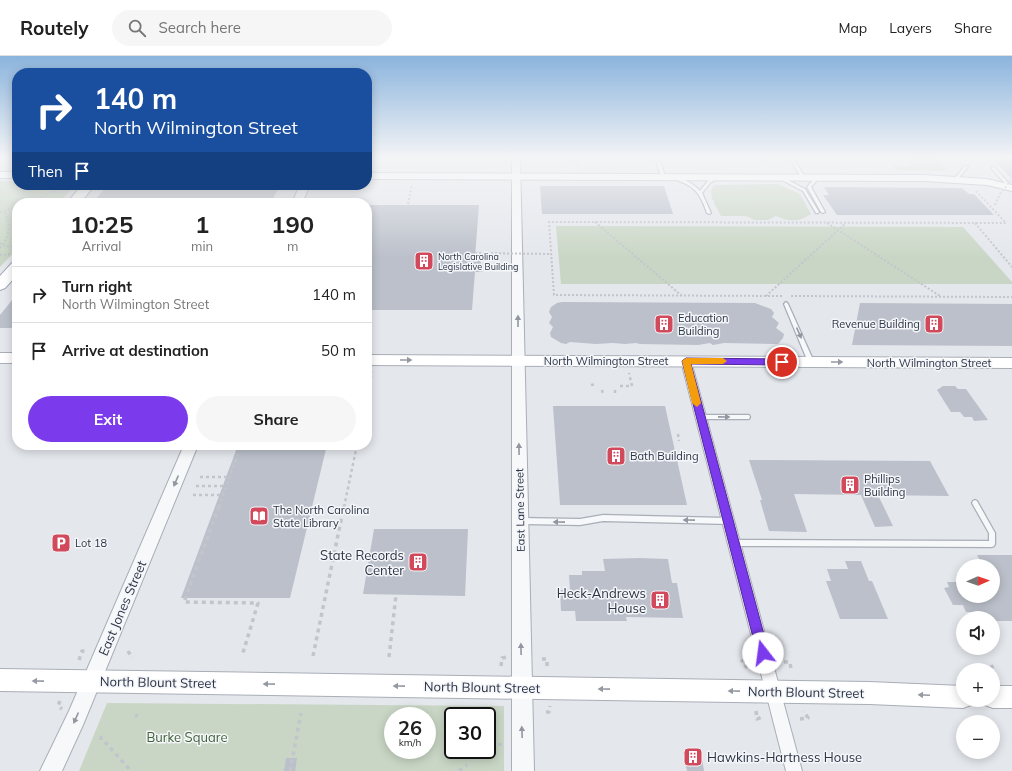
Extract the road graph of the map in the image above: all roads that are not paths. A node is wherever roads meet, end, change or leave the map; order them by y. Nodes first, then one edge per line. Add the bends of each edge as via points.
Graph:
1 (516, 191) edge
2 (805, 191) edge
3 (811, 191) edge
4 (701, 192) edge
5 (817, 212) dead end
6 (823, 212) dead end
7 (709, 213) dead end
8 (12, 264) edge
9 (0, 285) edge
10 (786, 304) dead end
11 (0, 358) edge
12 (12, 358) edge
13 (518, 360) junction
14 (686, 361) junction
15 (811, 362) junction
16 (1010, 365) edge
17 (372, 366) edge
18 (701, 417) junction
19 (747, 418) dead end
20 (189, 450) edge
21 (975, 503) dead end
22 (520, 521) junction
23 (728, 521) junction
24 (734, 543) junction
25 (0, 680) edge
26 (91, 682) junction
27 (522, 688) junction
28 (773, 692) junction
29 (956, 697) edge
30 (1000, 697) edge
31 (1012, 697) edge
32 (51, 771) edge
33 (523, 771) edge
34 (794, 771) edge

13 -> 1 street, East Lane Street
2 - 5 lane
3 - 6 lane
4 - 7 lane
8 - 9 main road
10 -> 15 lane
11 - 12 main road
13 - 14 main road, North Wilmington Street
17 -> 13 main road, North Wilmington Street
22 -> 13 street, East Lane Street
14 - 15 main road, North Wilmington Street
14 - 18 street
15 -> 16 main road, North Wilmington Street
18 -> 19 lane
18 - 23 street
20 -> 26 street, East Jones Street
21 - 24 lane via 992,534 992,544
23 -> 22 lane via 603,518 580,522
27 -> 22 street, East Lane Street
23 - 24 street
24 - 28 street
26 -> 25 main road, North Blount Street
27 -> 26 main road, North Blount Street
26 -> 32 street, East Jones Street
28 -> 27 main road, North Blount Street
33 -> 27 street, East Lane Street
29 -> 28 main road, North Blount Street
28 - 34 street
30 - 31 main road

